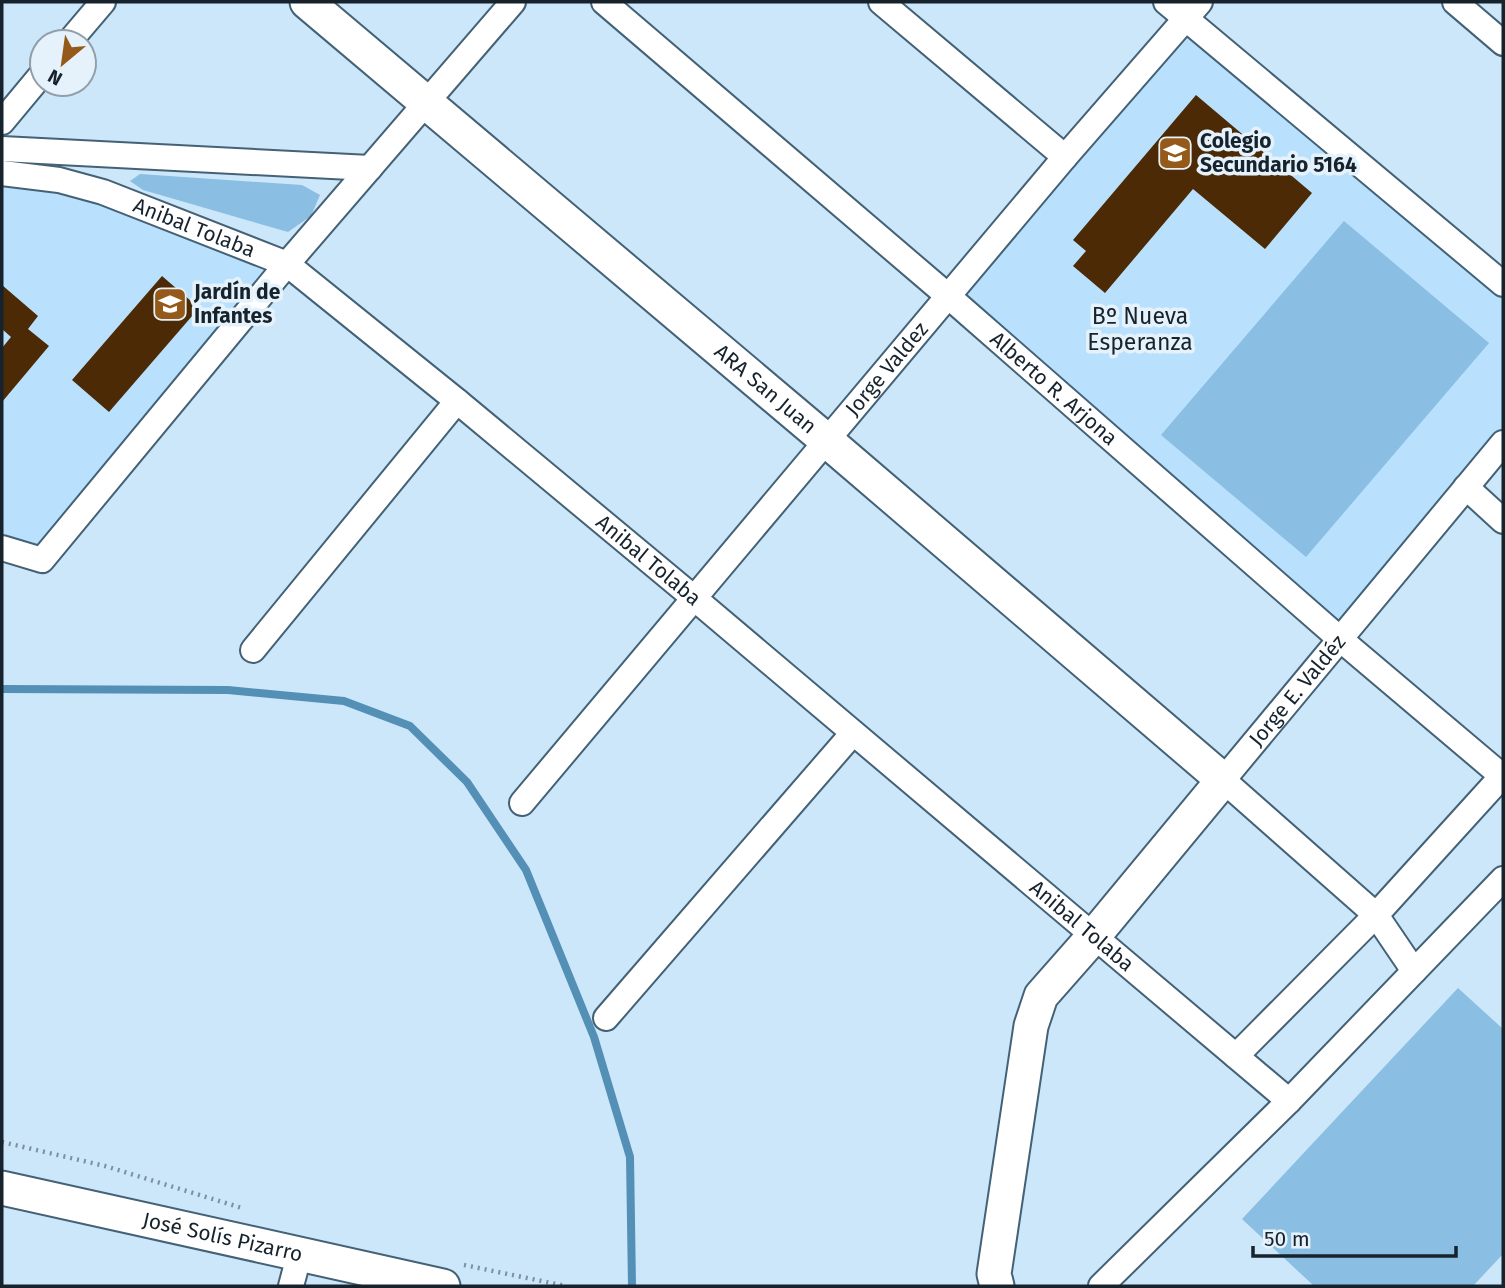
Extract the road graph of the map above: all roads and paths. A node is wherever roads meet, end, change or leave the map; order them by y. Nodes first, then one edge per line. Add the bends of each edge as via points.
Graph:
1 (103, 2) edge
2 (307, 2) edge
3 (513, 2) edge
4 (604, 2) edge
5 (881, 2) edge
6 (1166, 2) edge
7 (1455, 2) edge
8 (1193, 10) edge
9 (81, 28) edge
10 (1503, 43) edge
11 (28, 91) edge
12 (427, 102) junction
13 (2, 122) edge
14 (2, 149) edge
15 (1065, 157) junction
16 (370, 168) junction
17 (2, 173) edge
18 (287, 264) junction
19 (1503, 284) edge
20 (948, 296) junction
21 (457, 401) junction
22 (827, 440) junction
23 (1503, 443) edge
24 (1466, 487) junction
25 (1503, 522) edge
26 (2, 548) edge
27 (694, 598) junction
28 (1340, 639) junction
29 (253, 650) dead end
30 (853, 733) junction
31 (1502, 775) edge
32 (1223, 780) junction
33 (522, 803) dead end
34 (1503, 879) edge
35 (1376, 915) junction
36 (1093, 937) junction
37 (1414, 971) junction
38 (606, 1018) dead end
39 (1237, 1056) junction
40 (1289, 1101) junction
41 (2, 1188) edge
42 (295, 1271) edge
43 (443, 1286) edge
44 (997, 1286) edge
45 (1101, 1286) edge

1 - 9 street
2 - 12 street, ARA San Juan
3 - 12 street
4 - 20 street, Alberto R. Arjona
5 - 15 street
6 - 8 street
7 - 10 street
8 - 15 street, Jorge Valdez
8 - 19 street
11 - 13 street
12 - 16 street
12 - 22 street, ARA San Juan
14 - 16 street
15 - 20 street, Jorge Valdez
16 - 18 street
17 - 18 street, Anibal Tolaba via 59,180 103,192
18 - 21 street, Anibal Tolaba
18 - 26 street via 41,560
20 - 22 street, Jorge Valdez
20 - 28 street, Alberto R. Arjona
21 - 27 street, Anibal Tolaba
21 - 29 street
22 - 27 street, Jorge Valdez
22 - 32 street, ARA San Juan
23 - 24 street, Jorge E. Valdéz
24 - 25 street
24 - 28 street, Jorge E. Valdéz
27 - 30 street, Anibal Tolaba
27 - 33 street, Jorge Valdez
28 - 31 street, Alberto R. Arjona
28 - 32 street, Jorge E. Valdéz
30 - 36 street, Anibal Tolaba
30 - 38 street
31 - 35 street
32 - 35 street
32 - 36 street, Jorge E. Valdéz
34 - 37 street
35 - 37 street
35 - 39 street
36 - 39 street, Anibal Tolaba
36 - 44 street, Jorge E. Valdéz via 1041,996 1031,1026 994,1274
37 - 40 street
39 - 40 street, Anibal Tolaba
40 - 45 street
41 - 42 street, José Solís Pizarro
42 - 43 street, José Solís Pizarro

